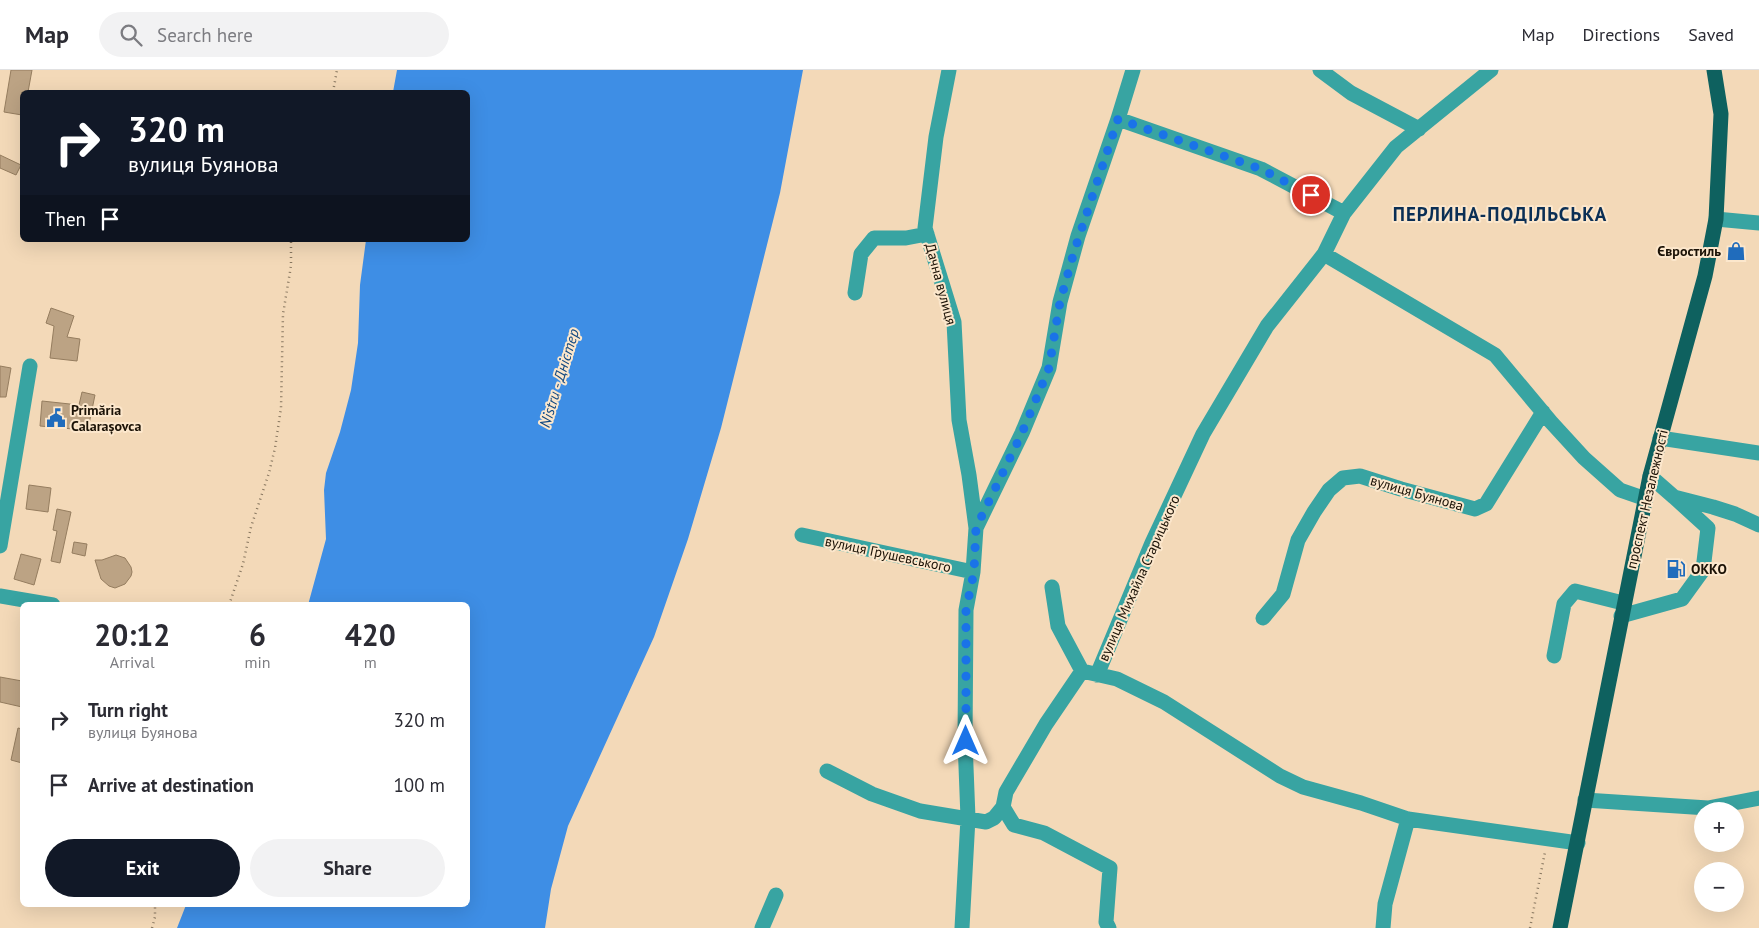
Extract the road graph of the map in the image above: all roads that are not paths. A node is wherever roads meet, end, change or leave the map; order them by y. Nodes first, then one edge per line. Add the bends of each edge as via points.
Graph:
1 (949, 70) edge
2 (1133, 70) edge
3 (1320, 70) edge
4 (1491, 70) edge
5 (1714, 70) edge
6 (1118, 119) junction
7 (1419, 129) junction
8 (1344, 213) junction
9 (1716, 219) junction
10 (1759, 223) edge
11 (927, 234) junction
12 (1324, 254) junction
13 (855, 293) dead end
14 (30, 366) dead end
15 (1543, 412) junction
16 (1660, 438) junction
17 (1759, 453) edge
18 (1650, 476) junction
19 (1674, 497) junction
20 (1646, 499) junction
21 (1759, 525) edge
22 (976, 528) junction
23 (802, 535) dead end
24 (0, 546) edge
25 (974, 572) junction
26 (1052, 587) dead end
27 (0, 596) edge
28 (35, 602) edge
29 (1622, 609) junction
30 (1263, 618) dead end
31 (1554, 656) dead end
32 (1090, 673) junction
33 (827, 770) dead end
34 (1759, 798) edge
35 (1585, 800) junction
36 (1003, 807) junction
37 (968, 818) junction
38 (1408, 819) junction
39 (1578, 843) junction
40 (776, 895) dead end
41 (762, 928) edge
42 (962, 928) edge
43 (1108, 928) edge
44 (1383, 928) edge
45 (1560, 928) edge

1 - 11 street, Дачна вулиця via 936,137 925,228
2 - 6 street
3 - 7 street via 1351,93
4 - 7 street, вулиця Михайла Старицького
5 - 9 main road, проспект Незалежності via 1721,114
6 - 8 street via 1261,169
6 - 22 street via 1078,236 1060,302 1049,368
7 - 8 street, вулиця Михайла Старицького via 1396,147
8 - 12 street, вулиця Михайла Старицького
9 - 10 street
9 - 16 main road, проспект Незалежності via 1705,276
11 - 13 street via 874,238 861,254
11 - 22 street, Дачна вулиця via 954,322 959,420
12 - 15 street via 1495,355
12 - 32 street, вулиця Михайла Старицького via 1268,326 1203,434
14 - 24 street
15 - 20 street via 1584,458 1620,490
15 - 30 street, вулиця Буянова via 1486,504 1475,509 1360,476 1343,478 1329,490 1298,540 1283,594
16 - 17 street
16 - 18 main road, проспект Незалежності
18 - 19 street
18 - 20 main road, проспект Незалежності
19 - 21 street via 1735,514
19 - 29 street via 1708,528 1703,570 1682,599
20 - 29 main road, проспект Незалежності
22 - 25 street
23 - 25 street, вулиця Грушевського
25 - 37 street via 966,610
26 - 32 street via 1058,626
27 - 28 street
29 - 31 street via 1575,591 1564,604
29 - 35 main road, проспект Незалежності
32 - 36 street via 1041,733 1006,792
32 - 38 street, вулиця Михайла Старицького via 1117,679 1164,702 1280,776 1303,787
33 - 37 street via 872,794 920,811
34 - 35 street via 1708,808
35 - 39 main road, проспект Незалежності
36 - 37 street via 986,822
36 - 43 street via 1014,825 1044,833 1110,868
37 - 42 street
38 - 39 street, вулиця Михайла Старицького
38 - 44 street
39 - 45 main road, проспект Незалежності
40 - 41 street

